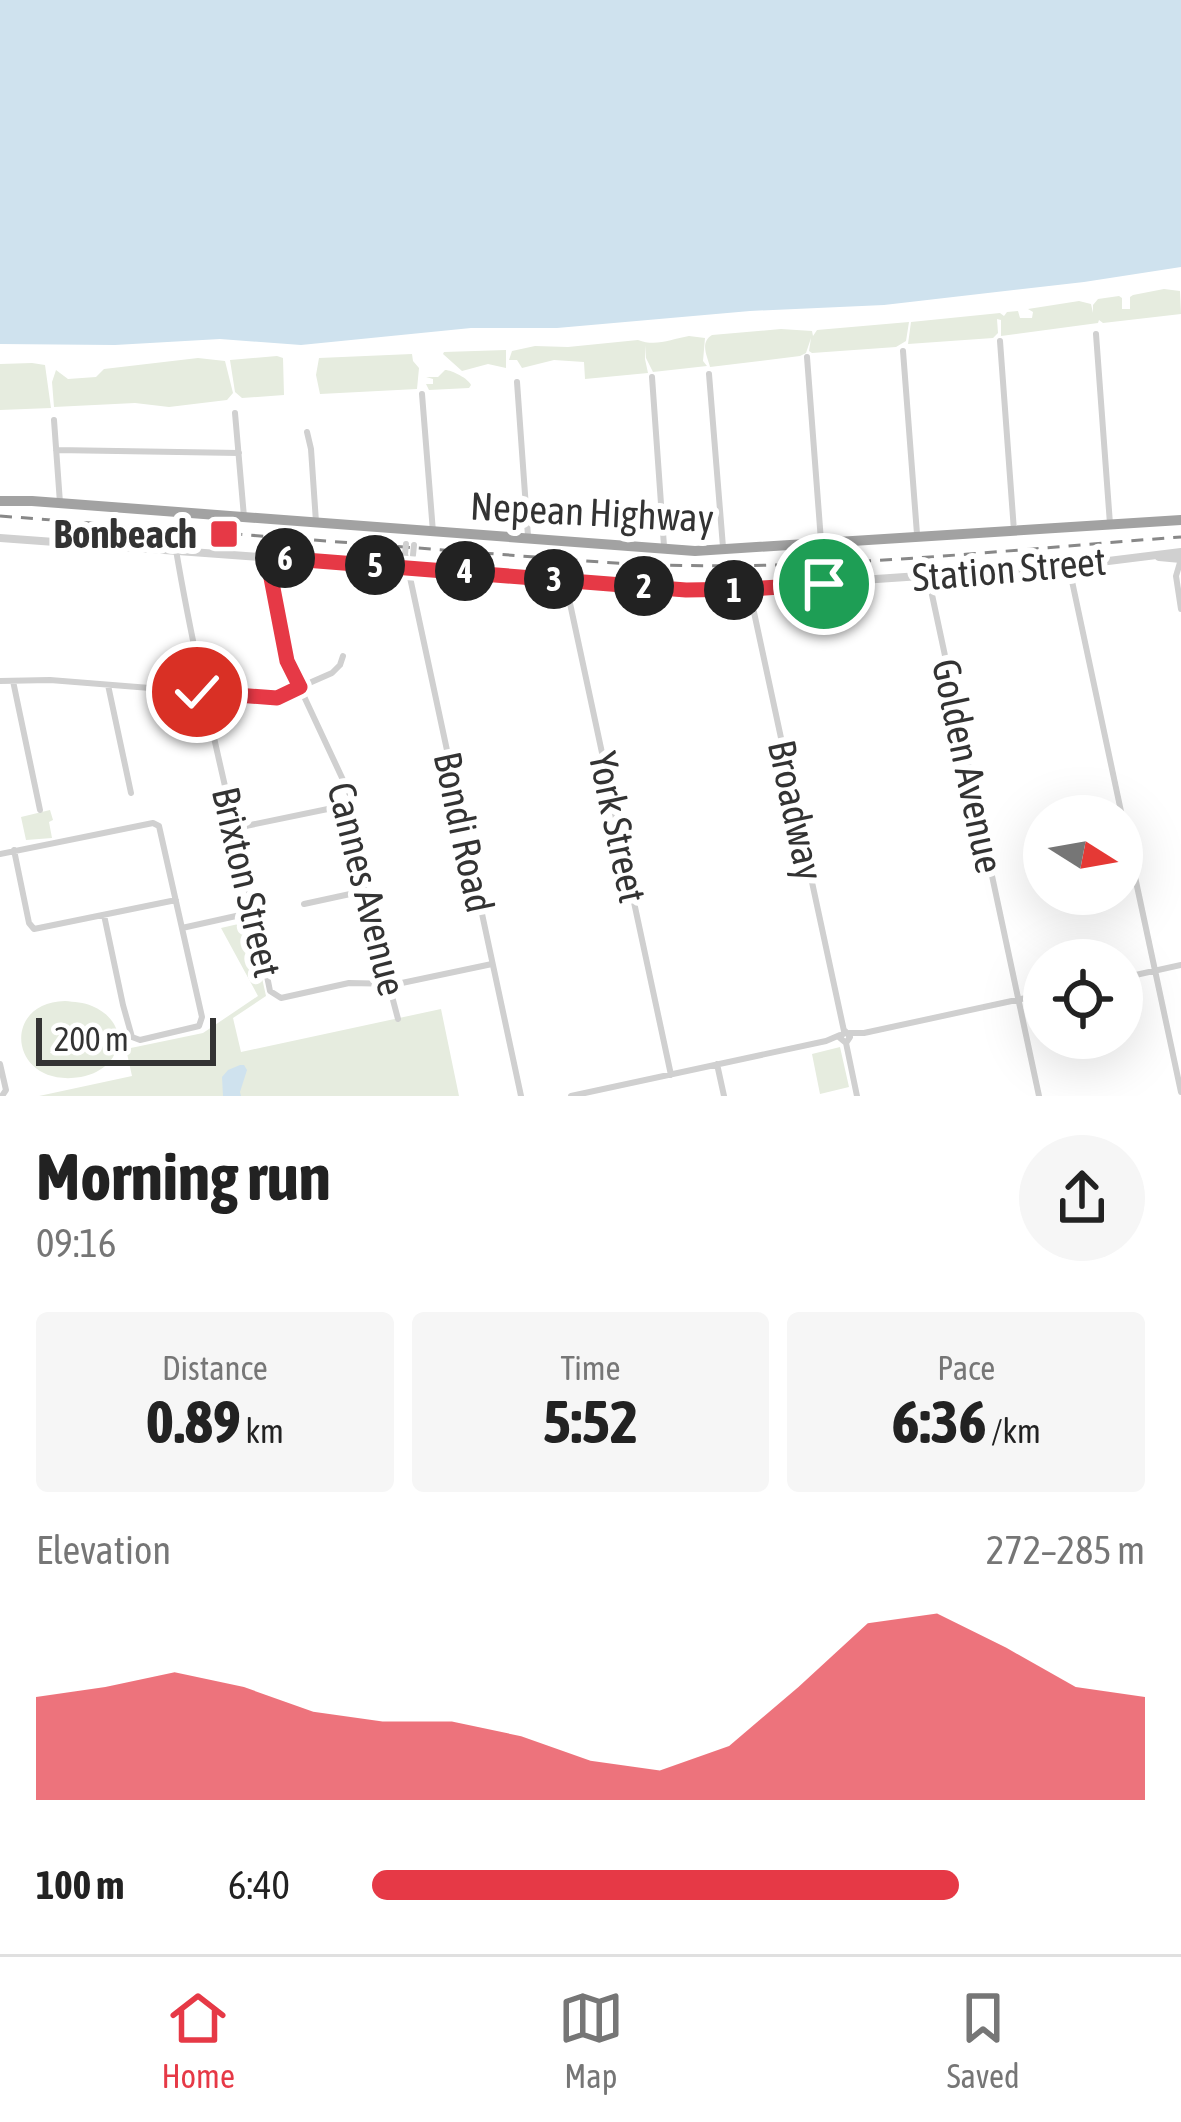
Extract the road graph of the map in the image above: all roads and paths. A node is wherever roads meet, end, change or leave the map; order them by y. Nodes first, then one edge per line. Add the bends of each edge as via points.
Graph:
1 (1096, 334) dead end
2 (1000, 341) dead end
3 (903, 351) dead end
4 (807, 357) dead end
5 (709, 374) dead end
6 (652, 377) dead end
7 (517, 382) dead end
8 (422, 394) dead end
9 (236, 413) dead end
10 (54, 420) dead end
11 (307, 432) dead end
12 (56, 450) junction
13 (239, 453) junction
14 (0, 501) edge
15 (60, 503) junction
16 (244, 517) junction
17 (1181, 520) edge
18 (316, 522) junction
19 (1110, 524) junction
20 (411, 530) junction
21 (1014, 531) junction
22 (433, 532) junction
23 (0, 538) edge
24 (917, 538) junction
25 (528, 539) junction
26 (821, 544) junction
27 (176, 550) junction
28 (664, 550) junction
29 (724, 550) junction
30 (1181, 556) edge
31 (267, 557) junction
32 (1068, 566) junction
33 (409, 567) junction
34 (928, 576) junction
35 (1181, 578) edge
36 (566, 580) junction
37 (749, 589) junction
38 (1177, 591) junction
39 (1181, 609) edge
40 (343, 656) dead end
41 (0, 681) edge
42 (13, 681) junction
43 (108, 685) junction
44 (300, 687) junction
45 (205, 692) junction
46 (131, 793) dead end
47 (1117, 795) edge
48 (352, 804) junction
49 (40, 810) dead end
50 (236, 828) junction
51 (14, 850) junction
52 (0, 854) edge
53 (364, 891) junction
54 (176, 899) junction
55 (304, 904) dead end
56 (254, 912) junction
57 (1143, 914) edge
58 (104, 915) junction
59 (182, 928) junction
60 (492, 964) junction
61 (1181, 965) edge
62 (1155, 970) junction
63 (1143, 973) edge
64 (390, 984) junction
65 (1023, 999) edge
66 (1019, 1000) junction
67 (398, 1019) dead end
68 (845, 1037) junction
69 (0, 1064) edge
70 (717, 1064) junction
71 (671, 1075) junction
72 (1181, 1092) edge
73 (3, 1095) edge
74 (521, 1096) edge
75 (573, 1096) edge
76 (724, 1096) edge
77 (857, 1096) edge
78 (1039, 1096) edge

1 - 19 street
2 - 21 street
3 - 24 street
4 - 26 street
5 - 29 street
6 - 28 street
7 - 25 street
8 - 22 street
9 - 13 street
10 - 12 street
11 - 18 street
12 - 13 street
12 - 15 street
13 - 16 street
14 - 15 highway, Nepean Highway
15 - 16 highway, Nepean Highway
16 - 18 highway, Nepean Highway
17 - 19 highway, Nepean Highway
18 - 20 highway, Nepean Highway
19 - 21 highway, Nepean Highway
20 - 22 highway, Nepean Highway
20 - 33 street, bridge
21 - 24 highway, Nepean Highway
22 - 25 highway, Nepean Highway
23 - 27 street, Station Street
24 - 26 highway, Nepean Highway
25 - 28 highway, Nepean Highway
26 - 29 highway, Nepean Highway
27 - 31 street, Station Street
27 - 45 street, Brixton Street
28 - 29 highway, Nepean Highway
30 - 32 street, Station Street
30 - 38 street
31 - 33 street, Station Street
31 - 44 street, Cannes Avenue via 287,661
32 - 34 street, Station Street
32 - 47 street
33 - 36 street, Station Street
33 - 60 street, Bondi Road
34 - 37 street, Station Street
34 - 66 street, Golden Avenue
35 - 38 street
36 - 37 street, Station Street
36 - 71 street, York Street
37 - 68 street, Broadway
38 - 39 street
40 - 44 street via 334,671
41 - 42 street
42 - 43 street
42 - 49 street
43 - 45 street
43 - 46 street
44 - 45 street via 277,698
44 - 48 street, Cannes Avenue
45 - 50 street, Brixton Street
48 - 50 street
48 - 53 street, Cannes Avenue
50 - 56 street, Brixton Street
51 - 52 street
51 - 54 street via 155,823
51 - 58 street via 34,929
53 - 55 street
53 - 64 street, Cannes Avenue
54 - 58 street
54 - 59 street
56 - 59 street
56 - 64 street, Brixton Street via 270,991 281,998 349,983
57 - 62 street
58 - 59 street via 137,1040 201,1024
60 - 64 street
60 - 74 street, Bondi Road
61 - 62 street
62 - 63 street
62 - 72 street
64 - 67 street, Cannes Avenue
65 - 66 street
66 - 68 street
66 - 78 street, Golden Avenue
68 - 70 street
68 - 77 street, Broadway
69 - 73 street
70 - 71 street
70 - 76 street
71 - 75 street

